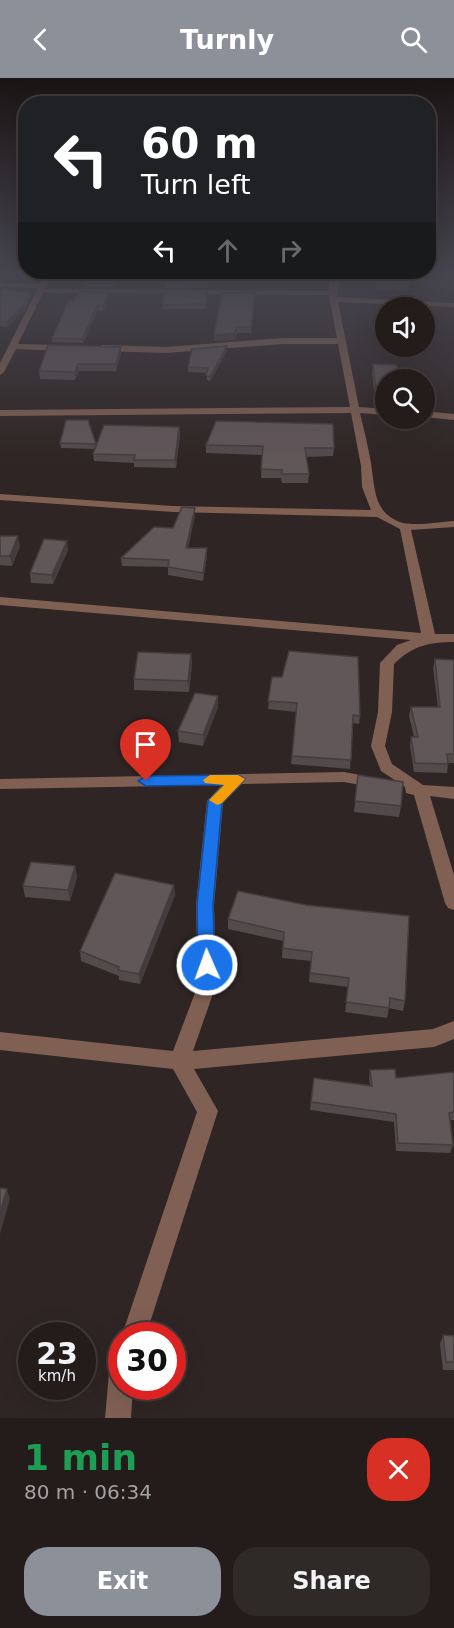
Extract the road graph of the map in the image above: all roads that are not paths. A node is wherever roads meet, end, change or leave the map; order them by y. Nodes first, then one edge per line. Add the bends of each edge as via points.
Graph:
1 (18, 335) edge
2 (340, 335) edge
3 (341, 341) junction
4 (13, 346) junction
5 (79, 348) edge
6 (90, 348) edge
7 (0, 372) edge
8 (355, 410) junction
9 (375, 411) edge
10 (0, 413) edge
11 (435, 415) edge
12 (454, 417) edge
13 (0, 497) edge
14 (378, 514) junction
15 (454, 524) edge
16 (405, 526) junction
17 (0, 602) edge
18 (429, 638) junction
19 (454, 638) edge
20 (238, 779) junction
21 (0, 784) edge
22 (420, 790) junction
23 (454, 793) edge
24 (454, 903) edge
25 (454, 1030) edge
26 (0, 1041) edge
27 (179, 1061) junction
28 (138, 1322) edge
29 (120, 1400) edge
30 (118, 1418) edge

1 - 4 street
2 - 3 street
3 - 6 street via 166,350
3 - 8 street
4 - 5 street
4 - 7 street
8 - 9 street
8 - 10 street
8 - 14 street via 366,466 365,487
11 - 12 street
13 - 14 street via 173,509
14 - 16 street via 393,524
15 - 16 street
16 - 18 street
17 - 18 street
18 - 19 street
18 - 22 street via 402,648 387,663 385,712 378,746 386,767
20 - 21 street
20 - 22 street via 344,777
20 - 27 street via 215,801 205,905 207,985
22 - 23 street
22 - 24 street
25 - 27 street via 434,1038
26 - 27 street
27 - 28 street via 208,1111
29 - 30 street

